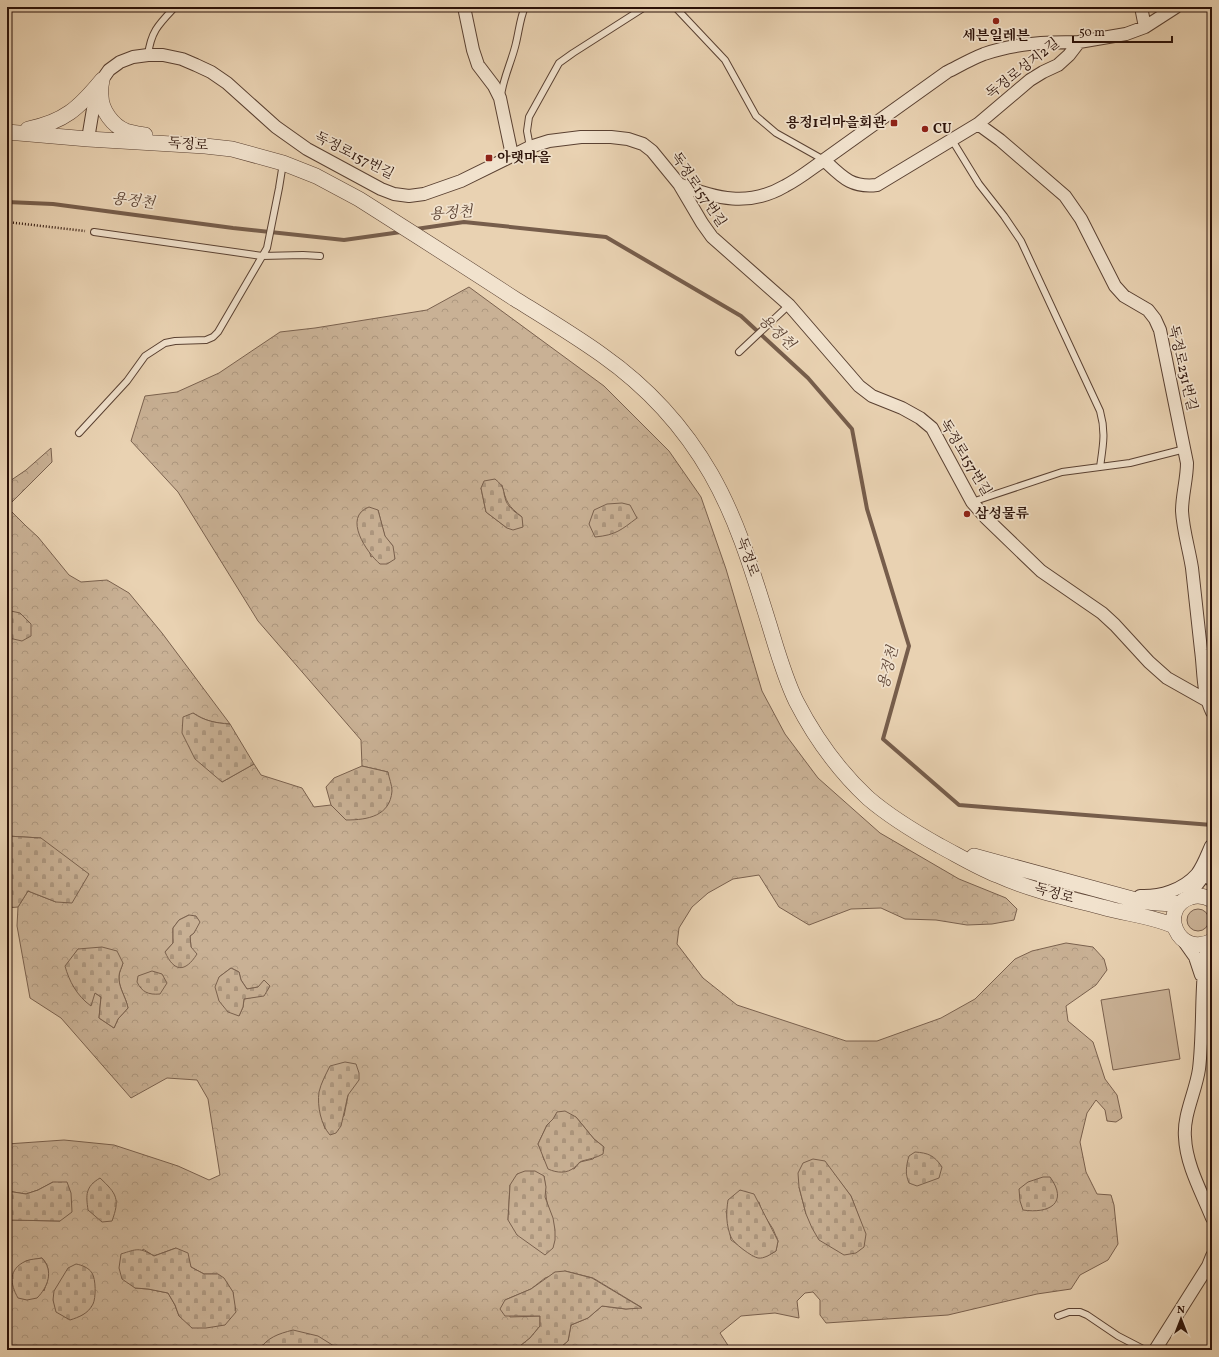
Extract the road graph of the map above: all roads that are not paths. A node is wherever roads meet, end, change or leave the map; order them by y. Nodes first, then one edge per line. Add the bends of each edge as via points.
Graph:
1 (175, 7) edge
2 (464, 7) edge
3 (525, 7) edge
4 (645, 7) edge
5 (675, 7) edge
6 (1142, 7) edge
7 (1176, 7) edge
8 (1145, 27) junction
9 (1079, 42) junction
10 (148, 55) junction
11 (102, 80) junction
12 (500, 98) junction
13 (978, 124) junction
14 (10, 132) edge
15 (88, 139) junction
16 (952, 140) junction
17 (205, 146) junction
18 (530, 147) junction
19 (512, 155) junction
20 (824, 160) junction
21 (283, 163) junction
22 (680, 184) junction
23 (94, 232) road end
24 (262, 256) junction
25 (320, 256) dead end
26 (789, 305) junction
27 (739, 352) dead end
28 (79, 433) dead end
29 (1185, 449) junction
30 (1100, 467) junction
31 (972, 502) junction
32 (1206, 700) junction
33 (1212, 712) edge
34 (1212, 844) edge
35 (940, 846) junction
36 (1212, 881) edge
37 (1114, 895) junction
38 (1212, 900) edge
39 (1184, 901) junction
40 (1174, 926) junction
41 (1183, 940) junction
42 (1210, 943) edge
43 (1212, 963) edge
44 (1202, 986) junction
45 (1212, 1218) edge
46 (1212, 1256) edge
47 (1058, 1316) dead end
48 (1145, 1350) edge
49 (1155, 1350) edge

1 - 10 lane via 154,32
2 - 12 street via 478,65
3 - 12 lane via 512,57 502,83
4 - 18 lane via 559,63 529,118 527,131
5 - 20 lane via 725,60 756,116 776,133
6 - 8 street
7 - 8 street, 독정로성지2길
8 - 9 street, 독정로성지2길 via 1126,34
9 - 13 street, 독정로성지2길 via 1069,56 1058,65 1030,80
9 - 20 street via 1015,46 963,63
10 - 11 street, 독정로157번길 via 120,62 109,70
10 - 19 street, 독정로157번길 via 182,59 211,72 292,140 394,194 424,194 461,182
11 - 14 street via 87,98 63,117 38,127
11 - 15 street, 독정로157번길 via 93,109
11 - 17 street via 100,98 104,109 118,127
12 - 19 street
13 - 16 street, 독정로성지2길
13 - 29 street, 독정로231번길 via 1065,196 1081,218 1116,286 1124,296 1148,310 1155,319 1160,330
14 - 15 street, 독정로
15 - 17 street, 독정로
16 - 20 street, 독정로성지2길 via 877,185 852,183
16 - 30 lane via 978,184 1021,241 1100,411 1104,437
17 - 21 street, 독정로
18 - 19 street, 독정로157번길
18 - 22 street, 독정로157번길 via 549,141 581,137 628,139 643,144 652,151
20 - 22 street via 786,186 753,199 719,197
21 - 24 lane via 267,248
21 - 35 street, 독정로 via 316,176 359,199 604,356 660,405 692,444 710,472 734,519 781,663 796,701 808,722 839,766 869,799 902,824
22 - 26 street, 독정로157번길 via 712,237
23 - 24 lane
24 - 25 lane
24 - 28 lane via 213,338 165,343 145,356 127,381
26 - 27 lane
26 - 31 street, 독정로157번길 via 859,386 872,396 920,418 932,428
29 - 30 lane via 1130,464
29 - 32 street, 독정로231번길 via 1187,476 1182,513 1192,567
30 - 31 lane via 1062,472
31 - 32 street, 독정로157번길 via 1041,571 1116,625 1167,678
32 - 33 street, 독정로231번길
34 - 36 street
34 - 37 street via 1197,874 1176,889 1147,897
34 - 39 street via 1202,878
35 - 37 street, 독정로
35 - 40 street, 독정로 via 999,877
37 - 39 street, 독정로 via 1152,904 1167,905
38 - 39 street, 독정로 via 1195,896
39 - 40 street via 1176,910
40 - 41 street
41 - 42 street via 1190,944
41 - 44 street via 1195,957
42 - 44 street
43 - 44 street
44 - 45 street via 1198,1070 1185,1136 1189,1161
46 - 49 street
47 - 48 lane via 1080,1312

